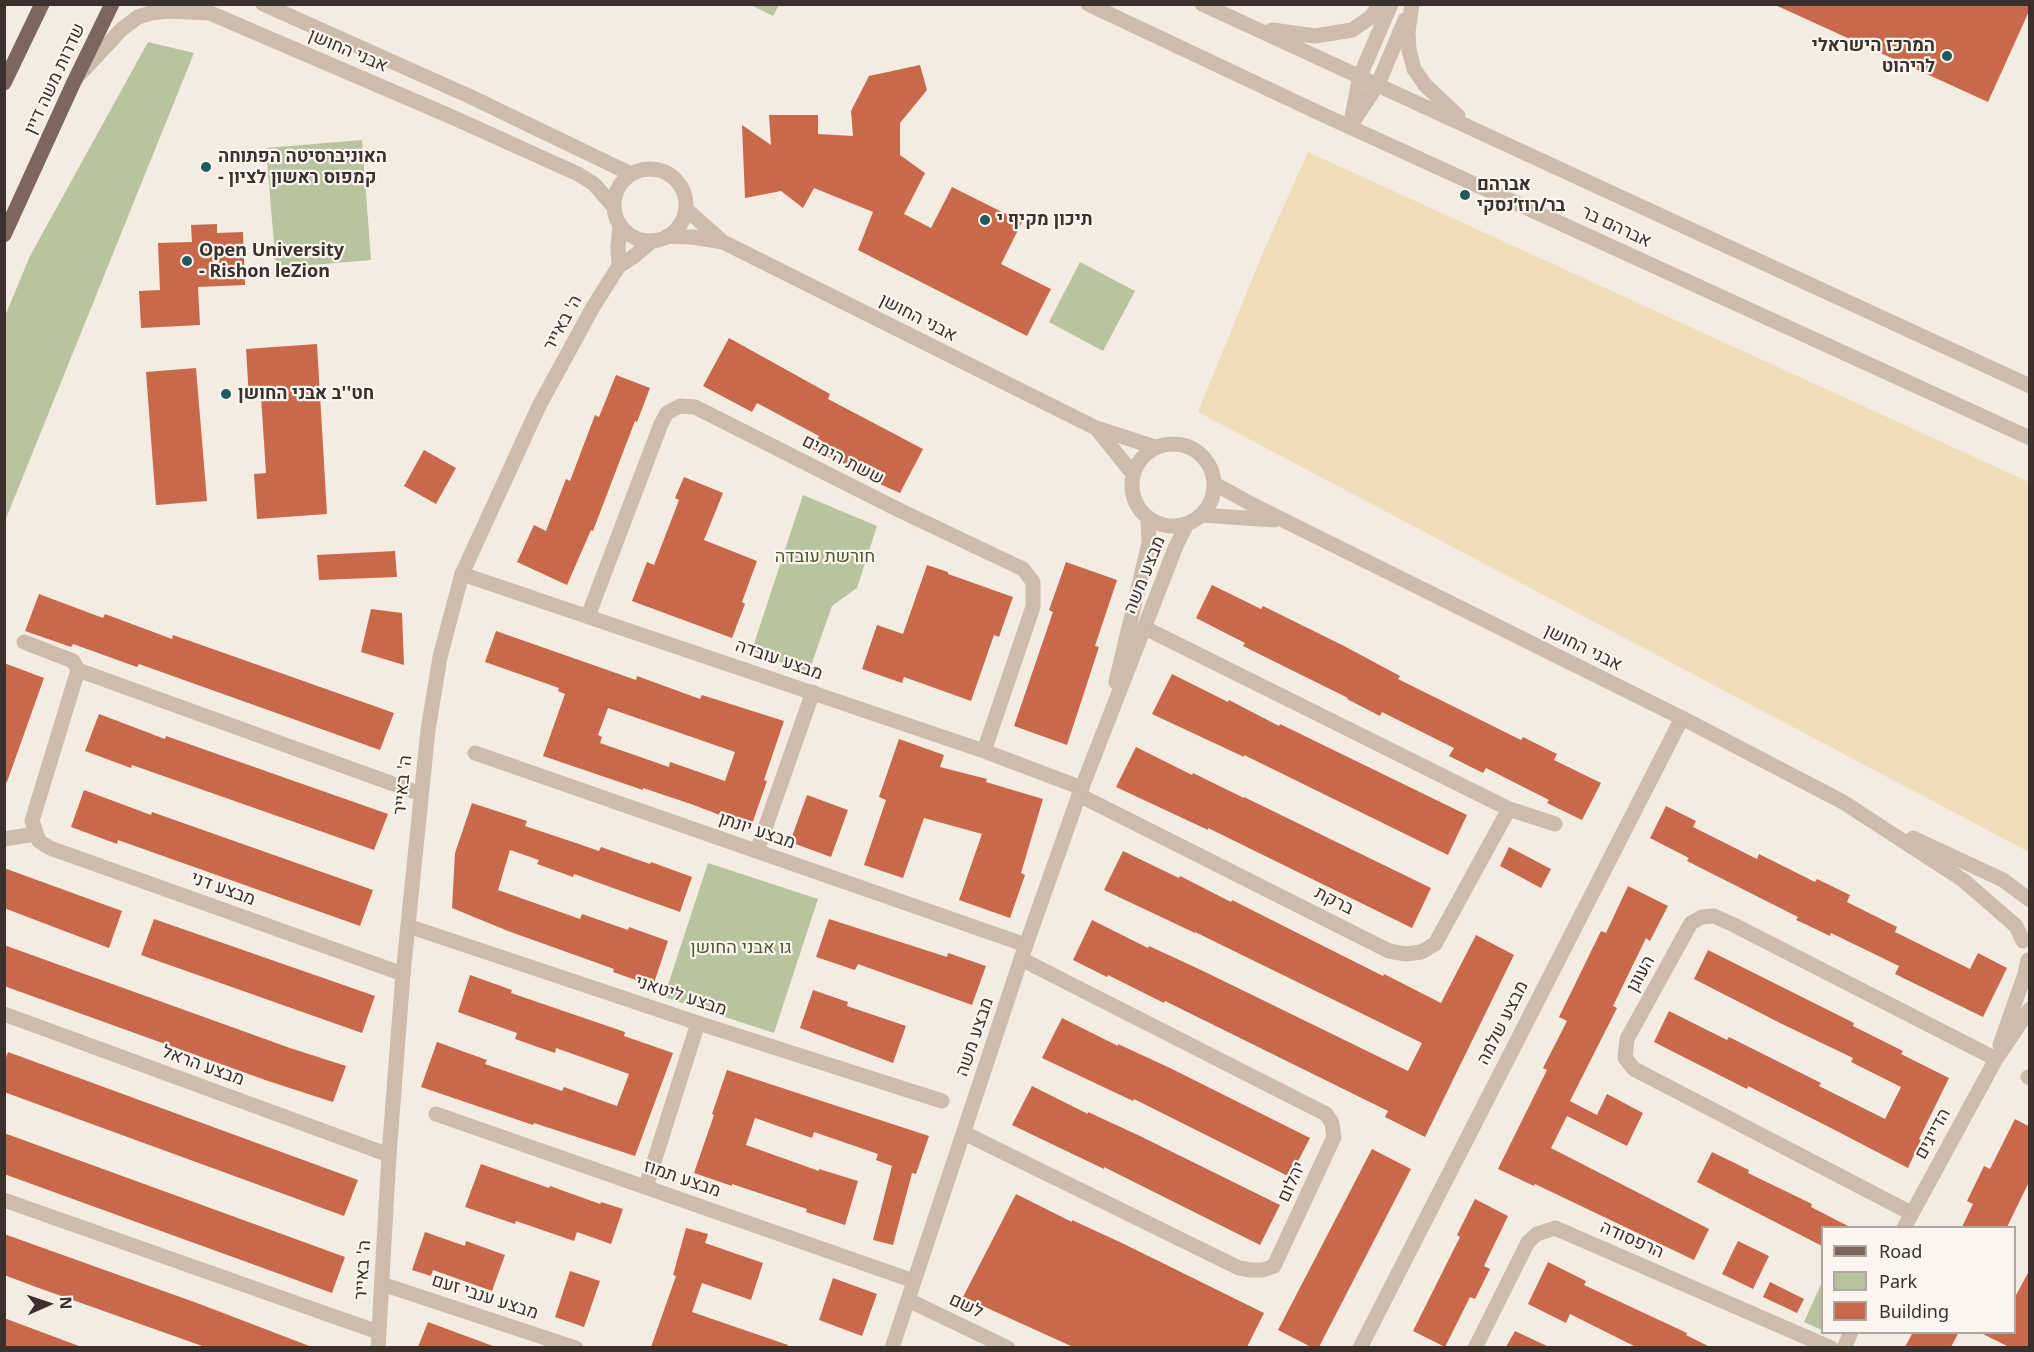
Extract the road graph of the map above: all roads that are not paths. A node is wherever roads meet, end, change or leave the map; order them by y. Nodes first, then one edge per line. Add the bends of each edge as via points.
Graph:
1 (42, 4) edge
2 (112, 4) edge
3 (263, 4) edge
4 (1088, 4) edge
5 (1202, 4) edge
6 (1380, 4) edge
7 (1391, 4) edge
8 (1412, 4) edge
9 (204, 9) edge
10 (1253, 28) junction
11 (1360, 76) junction
12 (4, 83) edge
13 (73, 84) junction
14 (1378, 84) junction
15 (1350, 126) junction
16 (1469, 127) junction
17 (632, 174) junction
18 (614, 207) junction
19 (686, 209) junction
20 (620, 225) junction
21 (4, 235) edge
22 (667, 237) junction
23 (652, 241) junction
24 (723, 242) junction
25 (619, 266) junction
26 (2030, 386) edge
27 (1096, 429) junction
28 (2030, 438) edge
29 (1155, 447) junction
30 (1133, 474) junction
31 (1215, 483) junction
32 (1202, 515) junction
33 (1148, 518) junction
34 (1286, 522) junction
35 (1187, 524) junction
36 (462, 574) junction
37 (588, 616) junction
38 (1145, 628) junction
39 (24, 642) dead end
40 (78, 670) junction
41 (813, 692) junction
42 (1682, 718) junction
43 (1101, 742) junction
44 (984, 751) junction
45 (476, 753) dead end
46 (1080, 791) junction
47 (421, 794) junction
48 (1509, 809) junction
49 (1861, 814) junction
50 (1555, 824) dead end
51 (35, 834) junction
52 (4, 839) edge
53 (758, 851) junction
54 (2030, 900) edge
55 (2030, 925) edge
56 (408, 926) junction
57 (2023, 940) junction
58 (1024, 952) junction
59 (2029, 961) edge
60 (404, 974) junction
61 (2030, 1009) edge
62 (4, 1014) edge
63 (698, 1023) junction
64 (1996, 1059) junction
65 (942, 1101) dead end
66 (436, 1114) dead end
67 (964, 1133) junction
68 (389, 1155) junction
69 (646, 1187) junction
70 (4, 1200) edge
71 (1911, 1213) junction
72 (1904, 1226) edge
73 (914, 1281) junction
74 (382, 1284) junction
75 (908, 1300) junction
76 (378, 1332) junction
77 (378, 1347) edge
78 (576, 1347) edge
79 (892, 1347) edge
80 (1008, 1347) edge
81 (1360, 1347) edge
82 (1475, 1347) edge
83 (1831, 1347) edge

1 - 12 main road
2 - 13 main road, שדרות משה דיין
3 - 17 street, אבני החושן
4 - 15 street, אברהם בר
5 - 10 street, אברהם בר
6 - 10 street via 1362,24 1335,34 1315,36
7 - 11 street
8 - 14 street
8 - 16 street via 1408,32 1414,69 1425,85
9 - 13 street, אבני החושן via 138,17 122,29
9 - 18 street, אבני החושן via 578,174 594,184
10 - 11 street, אברהם בר
11 - 14 street, אברהם בר
11 - 15 street
13 - 21 main road, שדרות משה דיין
14 - 15 street
14 - 16 street, אברהם בר
15 - 28 street, אברהם בר
16 - 26 street, אברהם בר
17 - 18 street via 618,188
17 - 19 street via 654,169 674,178 681,187
18 - 20 street
19 - 22 street via 676,230
19 - 24 street, אבני החושן
20 - 23 street via 634,238
20 - 25 street
22 - 23 street
22 - 24 street, אבני החושן
23 - 25 street, ה' באייר
24 - 27 street, אבני החושן
25 - 36 street, ה' באייר via 539,406
27 - 29 street, אבני החושן
27 - 30 street, אבני החושן
29 - 30 street via 1138,463
29 - 31 street via 1169,443 1195,449 1206,458
30 - 33 street via 1134,497
31 - 32 street via 1214,495
31 - 34 street, אבני החושן
32 - 34 street, אבני החושן
32 - 35 street
33 - 35 street via 1167,525
33 - 43 street, מבצע משה via 1149,543
34 - 42 street, אבני החושן
35 - 38 street, מבצע משה
36 - 37 street, מבצע עובדה
36 - 47 street, ה' באייר via 440,657
37 - 41 street, מבצע עובדה
37 - 44 street, ששת הימים via 661,424 667,413 680,406 695,406 1023,569 1033,582 1033,606
38 - 43 street, מבצע משה
38 - 48 street
39 - 40 street via 73,661
40 - 47 street
40 - 51 street via 32,821
41 - 44 street, מבצע עובדה
41 - 53 street
42 - 49 street, אבני החושן
42 - 81 street, מבצע שלמה
43 - 46 street, מבצע משה
44 - 46 street, מבצע עובדה
45 - 53 street, מבצע יונתן
46 - 48 street, ברקת via 1389,951 1406,954 1435,945
46 - 58 street, מבצע משה
47 - 56 street, ה' באייר
48 - 50 street
49 - 54 street, אבני החושן via 2003,880
49 - 57 street, אבני החושן via 1963,880 2016,926
51 - 52 street
51 - 60 street, מבצע דני via 50,848
53 - 58 street, מבצע יונתן
55 - 57 street
56 - 60 street, ה' באייר
56 - 63 street, מבצע ליטאני
57 - 59 street
58 - 67 street, מבצע משה
58 - 67 street, יהלום via 1326,1114 1334,1137 1274,1266 1251,1270 1239,1268
59 - 64 street, הדייגים
60 - 68 street, ה' באייר
61 - 64 street, הדייגים
62 - 68 street, מבצע הראל
63 - 65 street, מבצע ליטאני
63 - 69 street
64 - 71 street, הדייגים
64 - 71 street, העוגן via 1714,916 1690,923 1627,1039 1625,1058 1634,1069
66 - 69 street, מבצע תמוז
67 - 73 street, מבצע משה
68 - 74 street, ה' באייר
69 - 73 street, מבצע תמוז
70 - 76 street
71 - 72 street, הדייגים
73 - 75 street, מבצע משה
74 - 76 street, ה' באייר
74 - 78 street, מבצע ענבי זעם
75 - 79 street, מבצע משה
75 - 80 street, לשם
76 - 77 street, ה' באייר
82 - 83 street, הרפסודה via 1528,1242 1555,1228

